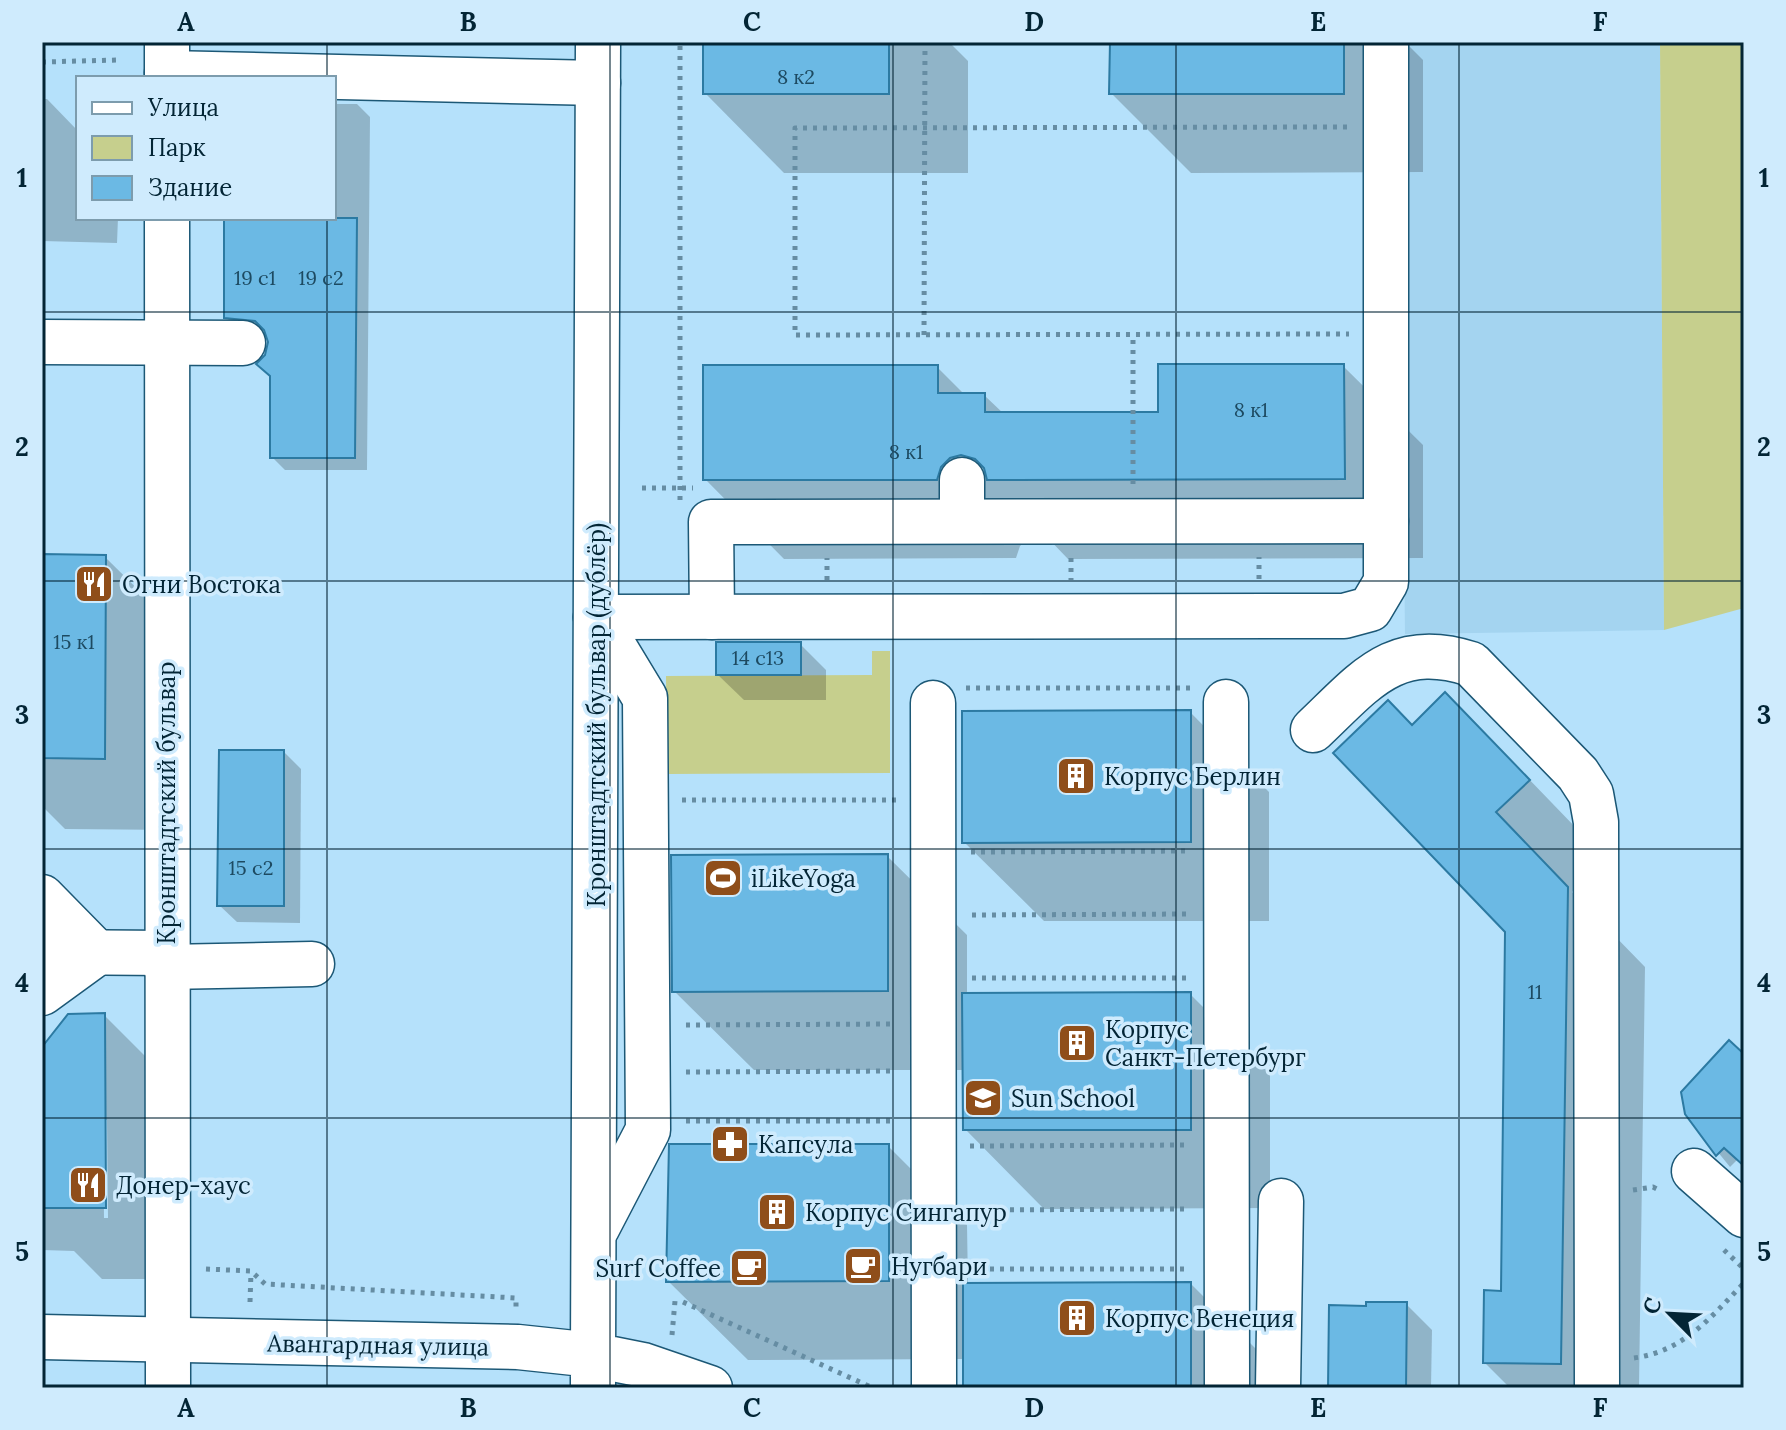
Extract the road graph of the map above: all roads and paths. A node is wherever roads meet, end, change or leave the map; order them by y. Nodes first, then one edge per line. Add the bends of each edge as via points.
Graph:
1 (680, 42) edge
2 (925, 42) edge
3 (1386, 42) edge
4 (117, 60) dead end
5 (42, 62) edge
6 (598, 62) edge
7 (167, 64) edge
8 (925, 127) junction
9 (1386, 127) junction
10 (167, 220) edge
11 (1133, 334) junction
12 (1386, 334) junction
13 (924, 335) junction
14 (42, 342) edge
15 (168, 342) junction
16 (243, 343) dead end
17 (680, 502) dead end
18 (1133, 521) junction
19 (1386, 521) junction
20 (596, 617) junction
21 (712, 617) junction
22 (1226, 702) joint
23 (933, 703) joint
24 (1313, 730) dead end
25 (677, 800) dead end
26 (933, 800) junction
27 (1226, 851) junction
28 (933, 852) junction
29 (42, 897) edge
30 (1227, 914) junction
31 (933, 915) junction
32 (42, 952) edge
33 (97, 953) junction
34 (166, 960) junction
35 (312, 964) dead end
36 (1227, 977) junction
37 (933, 978) junction
38 (42, 993) edge
39 (933, 1024) junction
40 (678, 1025) dead end
41 (933, 1071) junction
42 (677, 1072) dead end
43 (678, 1121) dead end
44 (933, 1133) junction
45 (1227, 1145) junction
46 (1679, 1182) joint
47 (1597, 1194) junction
48 (1281, 1201) dead end
49 (1227, 1209) junction
50 (933, 1210) junction
51 (1732, 1231) edge
52 (168, 1267) junction
53 (1227, 1269) junction
54 (1744, 1269) edge
55 (933, 1270) junction
56 (1744, 1283) edge
57 (675, 1301) dead end
58 (683, 1302) dead end
59 (516, 1310) dead end
60 (42, 1337) edge
61 (671, 1337) dead end
62 (168, 1341) junction
63 (593, 1372) edge
64 (1609, 1374) edge
65 (168, 1388) edge
66 (710, 1388) edge
67 (873, 1388) edge
68 (934, 1388) edge
69 (1227, 1388) edge
70 (1278, 1388) edge

1 - 17 path
2 - 8 path
3 - 9 main road
4 - 5 path
6 - 7 main road
6 - 20 main road, Кронштадтский бульвар (дублёр)
8 - 9 path
8 - 13 path
8 - 13 path via 795,128 795,335
9 - 12 main road
10 - 15 main road, Кронштадтский бульвар
11 - 12 path
11 - 13 path
11 - 18 path
12 - 19 main road
14 - 15 main road
15 - 16 main road
15 - 34 main road, Кронштадтский бульвар
18 - 19 main road
18 - 21 main road via 962,501 711,522
19 - 21 main road via 1386,582 1370,609 1344,616
20 - 21 main road
20 - 63 main road, Кронштадтский бульвар (дублёр)
22 - 23 path via 1210,688 945,688
22 - 27 main road
23 - 26 main road
24 - 47 main road via 1384,666 1427,654 1448,656 1471,664 1586,785 1596,822
25 - 26 path
26 - 28 main road
27 - 28 path
27 - 30 main road
28 - 31 main road
29 - 33 main road
30 - 31 path
30 - 36 main road
31 - 37 main road
32 - 33 main road
33 - 34 main road
33 - 38 main road
34 - 35 main road
34 - 52 main road, Кронштадтский бульвар
36 - 37 path
36 - 45 main road
37 - 39 main road
39 - 40 path
39 - 41 main road
41 - 42 path
41 - 44 main road
43 - 44 path
44 - 45 path
44 - 50 main road
45 - 49 main road
46 - 47 path via 1621,1195
46 - 51 main road
47 - 64 main road
48 - 70 main road
49 - 50 path
49 - 53 main road
50 - 55 main road
51 - 54 path
52 - 59 path via 251,1271 265,1284 516,1298
52 - 62 main road, Кронштадтский бульвар
53 - 55 path
53 - 69 main road
55 - 68 main road
56 - 64 path via 1689,1339
57 - 61 path
58 - 67 path
60 - 62 main road, Авангардная улица
62 - 63 main road, Авангардная улица via 518,1347
62 - 65 main road, Кронштадтский бульвар
63 - 66 main road, Авангардная улица via 668,1372

